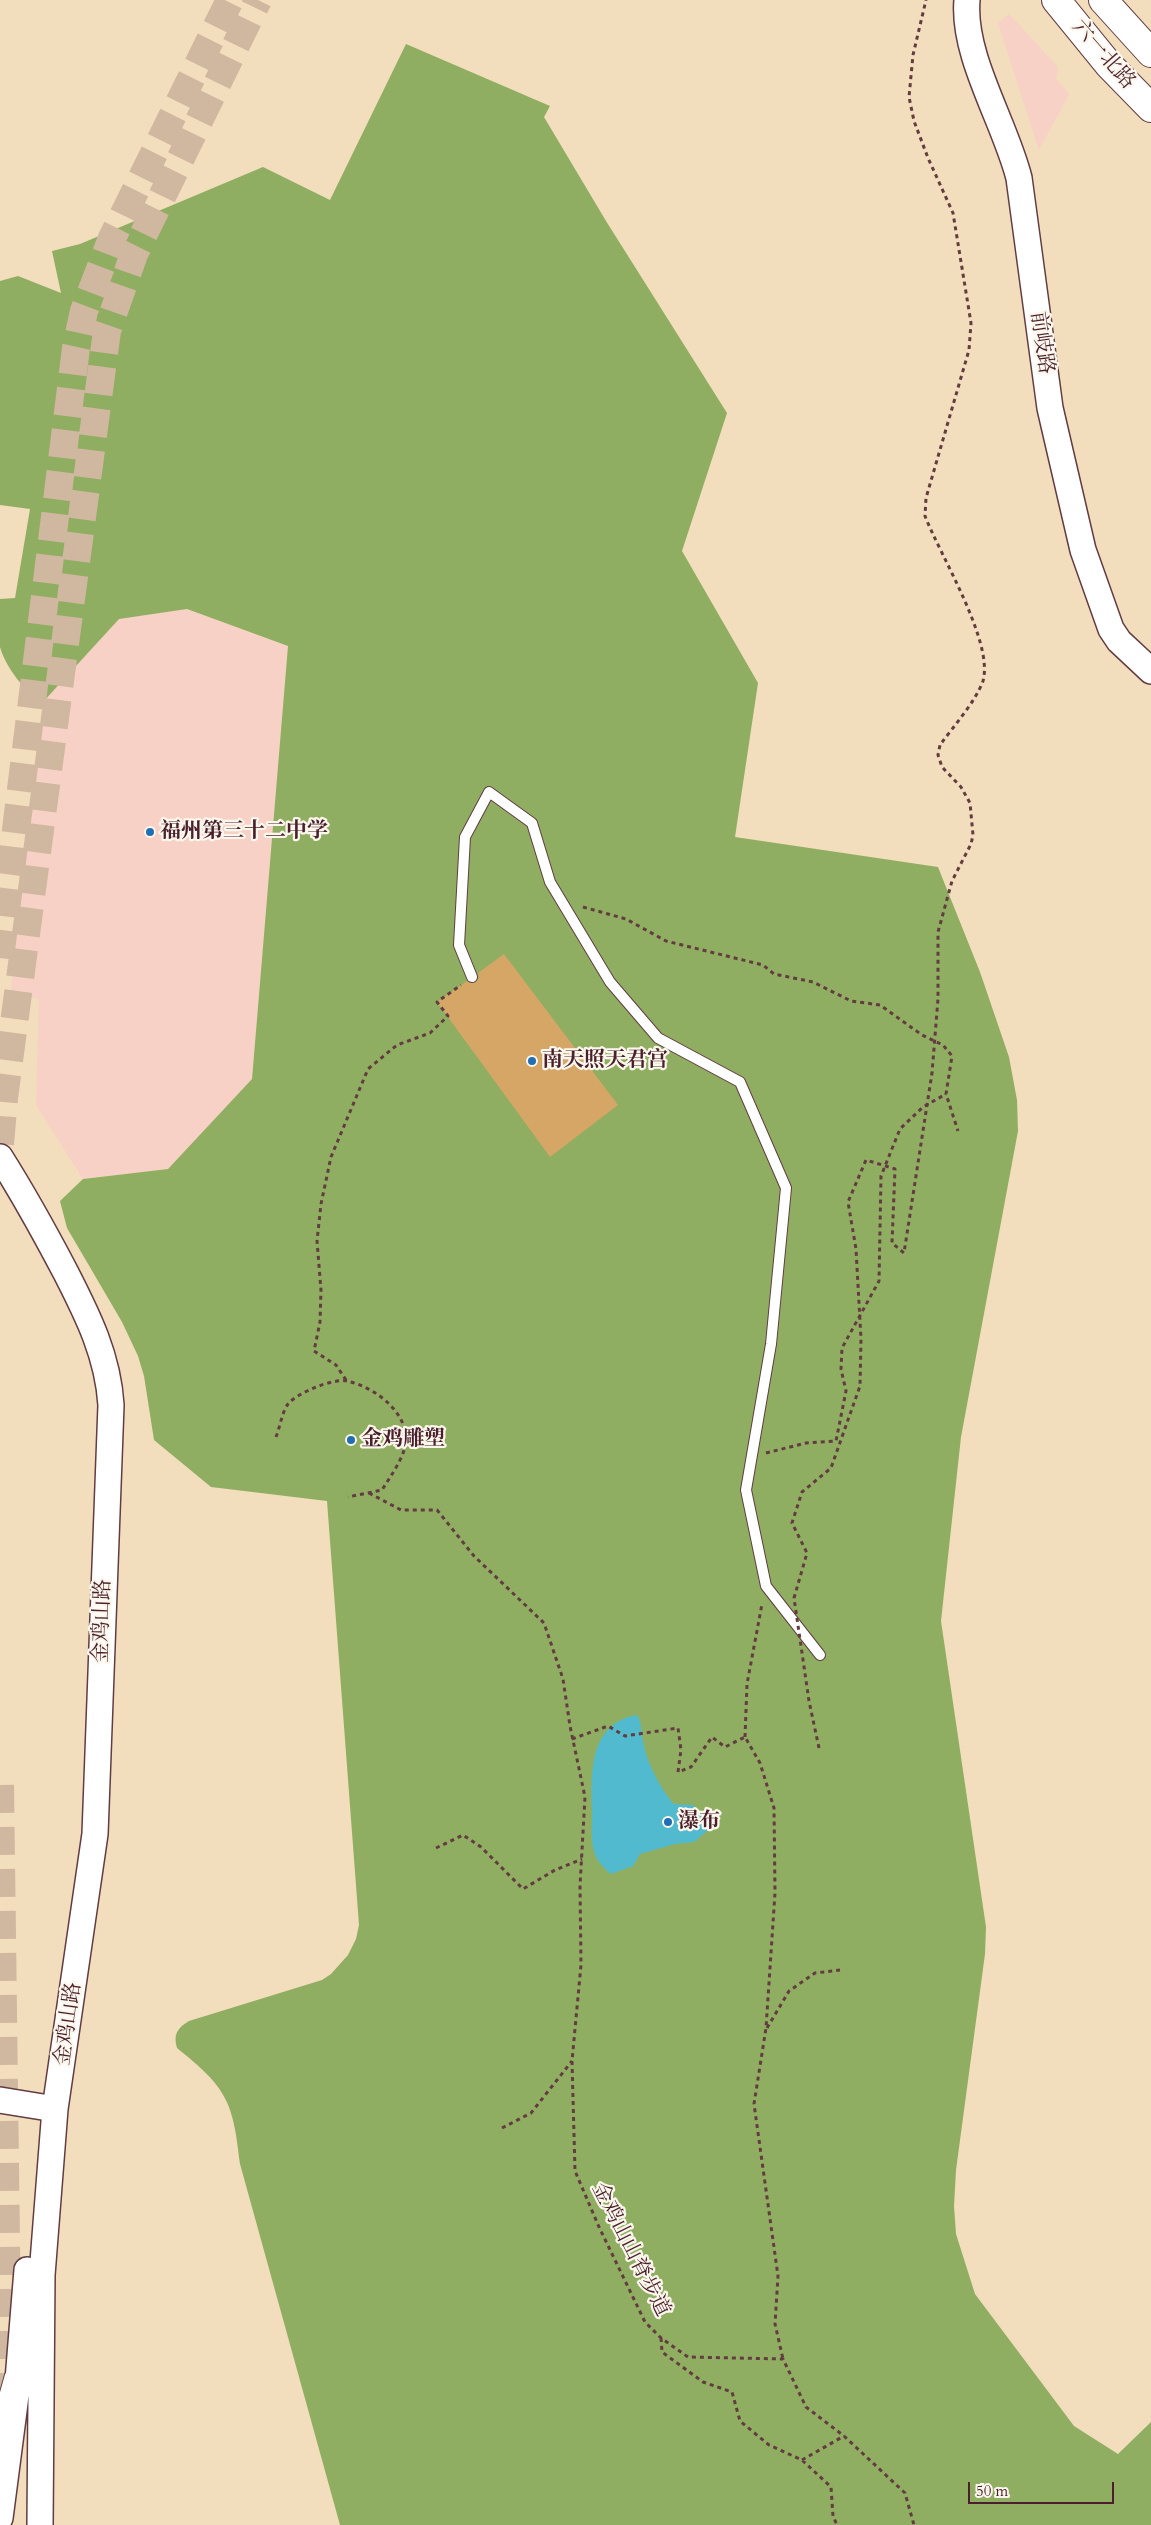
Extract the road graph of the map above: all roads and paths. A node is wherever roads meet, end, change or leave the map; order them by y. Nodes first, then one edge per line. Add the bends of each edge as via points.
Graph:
1 (926, 0) edge
2 (967, 0) edge
3 (1056, 0) edge
4 (1103, 0) edge
5 (1151, 53) edge
6 (1151, 108) edge
7 (1151, 671) edge
8 (560, 898) junction
9 (472, 977) joint
10 (946, 1094) junction
11 (958, 1131) dead end
12 (0, 1156) edge
13 (346, 1380) junction
14 (276, 1437) dead end
15 (751, 1458) junction
16 (369, 1493) junction
17 (348, 1497) dead end
18 (766, 1586) junction
19 (820, 1654) dead end
20 (745, 1737) junction
21 (572, 1739) junction
22 (819, 1748) dead end
23 (436, 1848) dead end
24 (582, 1858) junction
25 (840, 1970) dead end
26 (766, 2028) junction
27 (572, 2060) junction
28 (0, 2100) edge
29 (55, 2109) junction
30 (502, 2128) dead end
31 (661, 2338) junction
32 (783, 2359) junction
33 (18, 2380) junction
34 (0, 2429) edge
35 (844, 2436) junction
36 (802, 2460) junction
37 (0, 2518) edge
38 (40, 2525) edge
39 (837, 2525) edge
40 (914, 2525) edge

1 - 22 path, bridge via 913,55 909,97 928,158 953,213 971,337 926,498 925,516 971,617 984,665 976,694 940,745 938,755 942,767 967,795 973,835 952,881 938,932 938,999 932,1073 904,1253 892,1243 895,1169 866,1160 848,1202 856,1249 860,1386 831,1468 802,1492 792,1522 807,1553 794,1598
2 - 7 street, 前岐路 via 971,45 1019,178 1050,408 1083,550 1111,629 1118,641
3 - 6 main road, 六一北路 via 1109,65
4 - 5 main road, 六一北路
8 - 9 lane via 550,882 532,823 489,792 465,837 459,945
8 - 10 path via 626,919 666,941 763,965 774,974 813,982 851,1001 880,1005 922,1036 943,1045 952,1056
8 - 15 lane via 610,982 658,1038 740,1082 786,1188 771,1344
9 - 13 path via 437,1002 448,1016 430,1033 397,1045 368,1069 331,1157 317,1241 321,1290 320,1322 314,1351 336,1365
10 - 11 path
10 - 15 path via 923,1107 900,1129 881,1176 879,1281 842,1348 840,1369 846,1391 836,1441 806,1443
12 - 29 street, 金鸡山路 via 33,1208 90,1322 103,1354 111,1405 96,1825
13 - 14 path via 331,1382 301,1394 288,1405
13 - 16 path via 373,1390 401,1416 406,1440 397,1467 382,1490
15 - 18 lane via 746,1490
16 - 17 path
16 - 21 path, 金鸡山山脊步道 via 401,1510 438,1510 474,1556 544,1623 564,1679
18 - 19 lane
18 - 20 path via 747,1684
20 - 21 path via 725,1747 712,1738 691,1768 678,1772 681,1750 678,1728 626,1736 608,1726
20 - 26 path via 760,1763 774,1808 775,1893
21 - 24 path, 金鸡山山脊步道 via 585,1797
23 - 24 path via 463,1835 481,1847 523,1889
24 - 27 path, 金鸡山山脊步道 via 581,1965
25 - 26 path via 815,1973 789,1990
26 - 32 path via 754,2104 778,2276 775,2324
27 - 30 path via 531,2113
27 - 31 path, 金鸡山山脊步道 via 575,2171 645,2322
28 - 29 street
29 - 33 street via 36,2162
29 - 38 street via 42,2275
31 - 32 path, 金鸡山山脊步道 via 688,2357
31 - 36 path via 662,2352 703,2382 732,2392 740,2421 769,2445
32 - 35 path via 806,2407
33 - 34 main road
33 - 37 street
35 - 36 path
35 - 40 path via 905,2493
36 - 39 path via 831,2487

